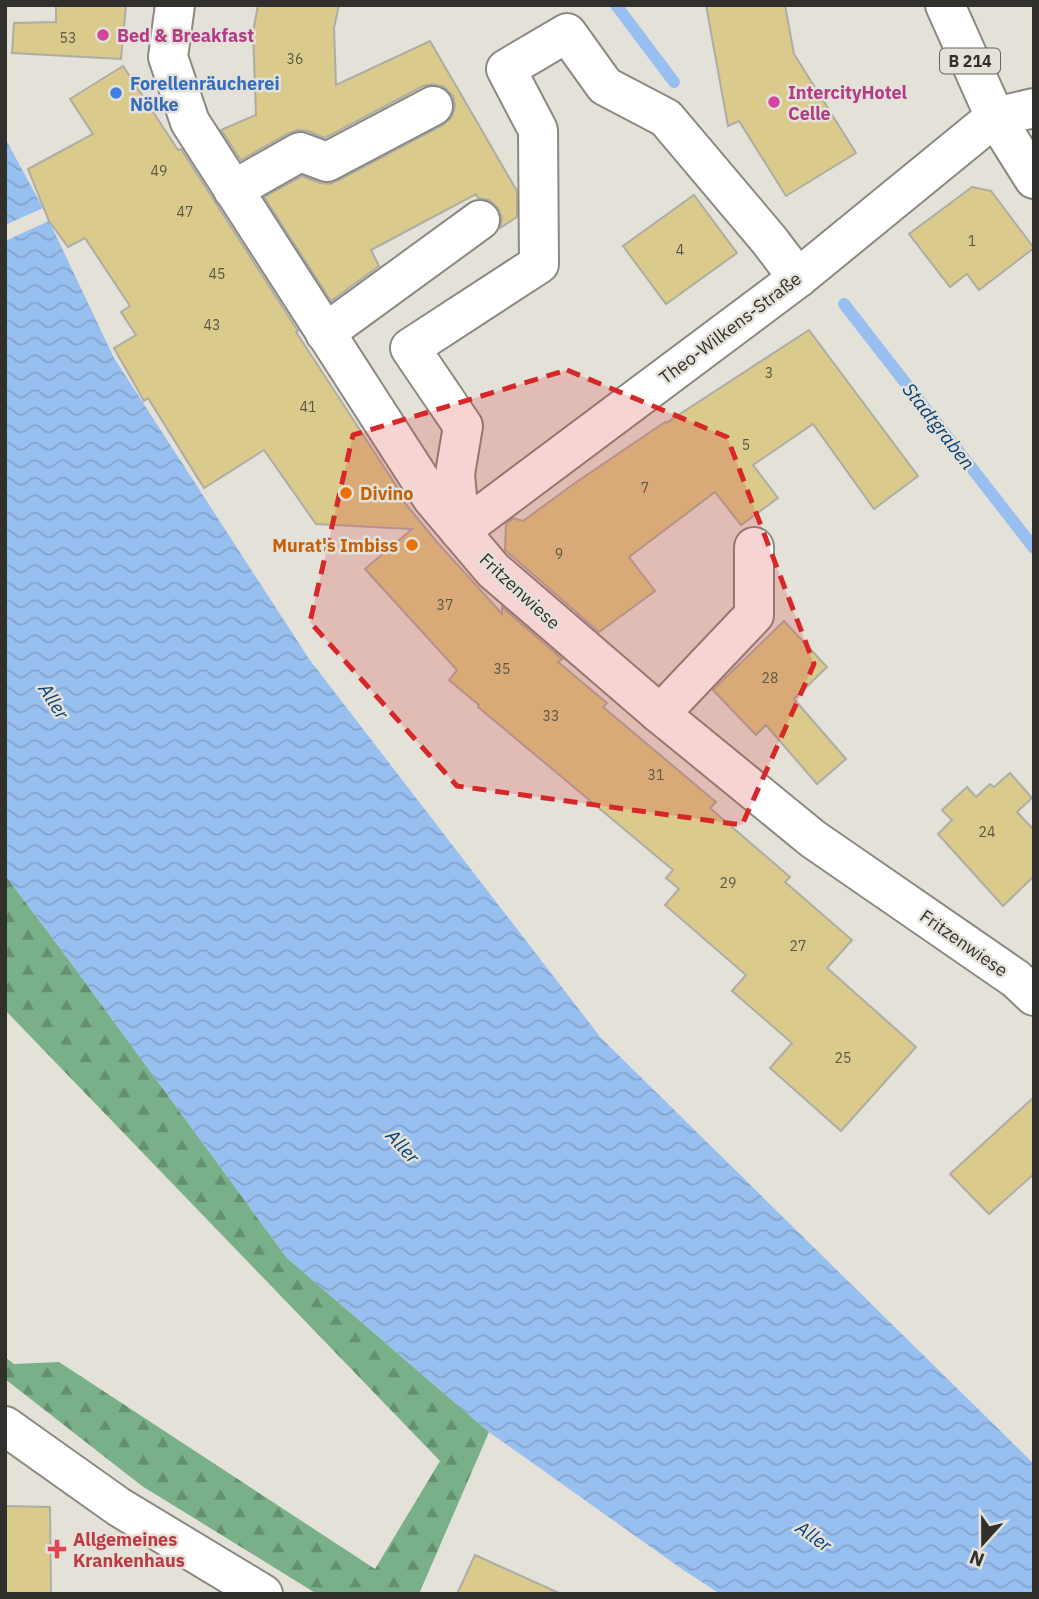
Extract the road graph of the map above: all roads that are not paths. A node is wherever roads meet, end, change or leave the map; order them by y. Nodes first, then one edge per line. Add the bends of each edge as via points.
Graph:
1 (175, 5) edge
2 (945, 5) edge
3 (433, 106) dead end
4 (1034, 108) edge
5 (995, 117) junction
6 (1034, 179) edge
7 (233, 190) junction
8 (480, 220) dead end
9 (798, 278) junction
10 (325, 333) junction
11 (460, 531) junction
12 (754, 547) dead end
13 (660, 714) junction
14 (1034, 996) edge
15 (5, 1426) edge
16 (252, 1591) edge

1 - 7 street, Fritzenwiese via 168,57 190,122
2 - 5 street, B 214
3 - 7 street via 327,162 300,152
4 - 5 street
5 - 6 street, B 214
5 - 9 street, Theo-Wilkens-Straße
7 - 10 street, Fritzenwiese
8 - 10 street
9 - 11 street, Theo-Wilkens-Straße
9 - 11 street via 667,118 605,86 567,33 506,69 538,130 539,264 410,348 463,426 455,474
10 - 11 street, Fritzenwiese via 432,498
11 - 13 street, Fritzenwiese via 493,570
12 - 13 street via 754,615
13 - 14 street, Fritzenwiese via 813,839
15 - 16 street via 119,1507

